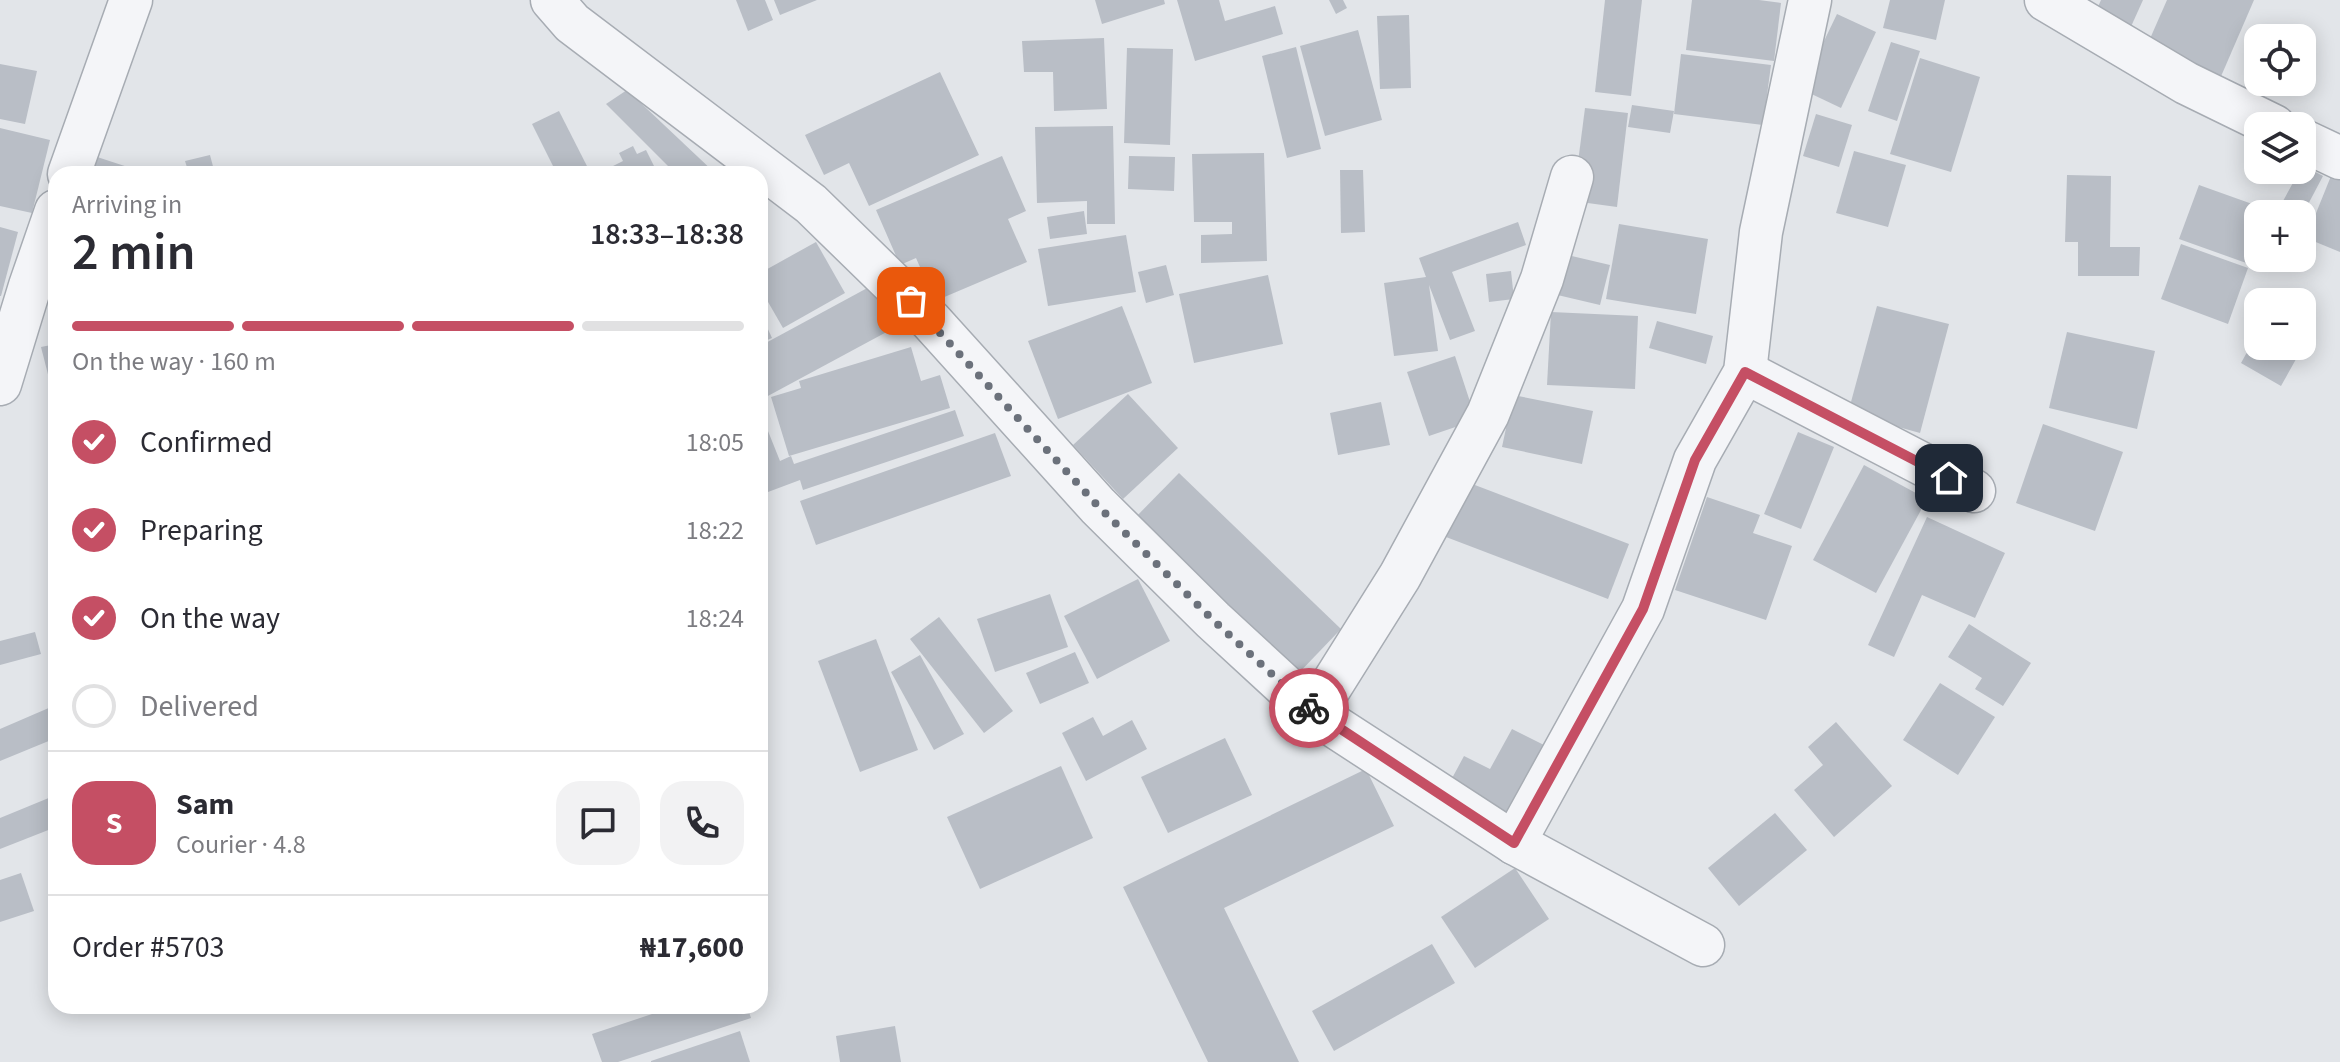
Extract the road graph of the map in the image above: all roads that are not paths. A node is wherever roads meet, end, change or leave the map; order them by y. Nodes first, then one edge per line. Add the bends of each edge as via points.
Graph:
1 (131, 0) edge
2 (552, 0) edge
3 (1810, 0) edge
4 (2046, 0) edge
5 (2245, 112) edge
6 (2316, 147) edge
7 (2340, 158) edge
8 (72, 166) edge
9 (761, 166) edge
10 (768, 171) edge
11 (1572, 177) dead end
12 (48, 234) edge
13 (1745, 372) junction
14 (0, 384) edge
15 (1974, 491) dead end
16 (1314, 713) junction
17 (1514, 843) junction
18 (1703, 945) dead end

1 - 8 street
2 - 9 street via 572,23
3 - 13 street via 1761,232
4 - 5 street
6 - 7 street
10 - 16 street via 811,204 931,321 1098,506
11 - 16 street via 1542,279 1488,414 1400,576
12 - 14 street
13 - 15 street
13 - 17 street via 1695,460 1643,609
16 - 17 street
17 - 18 street

